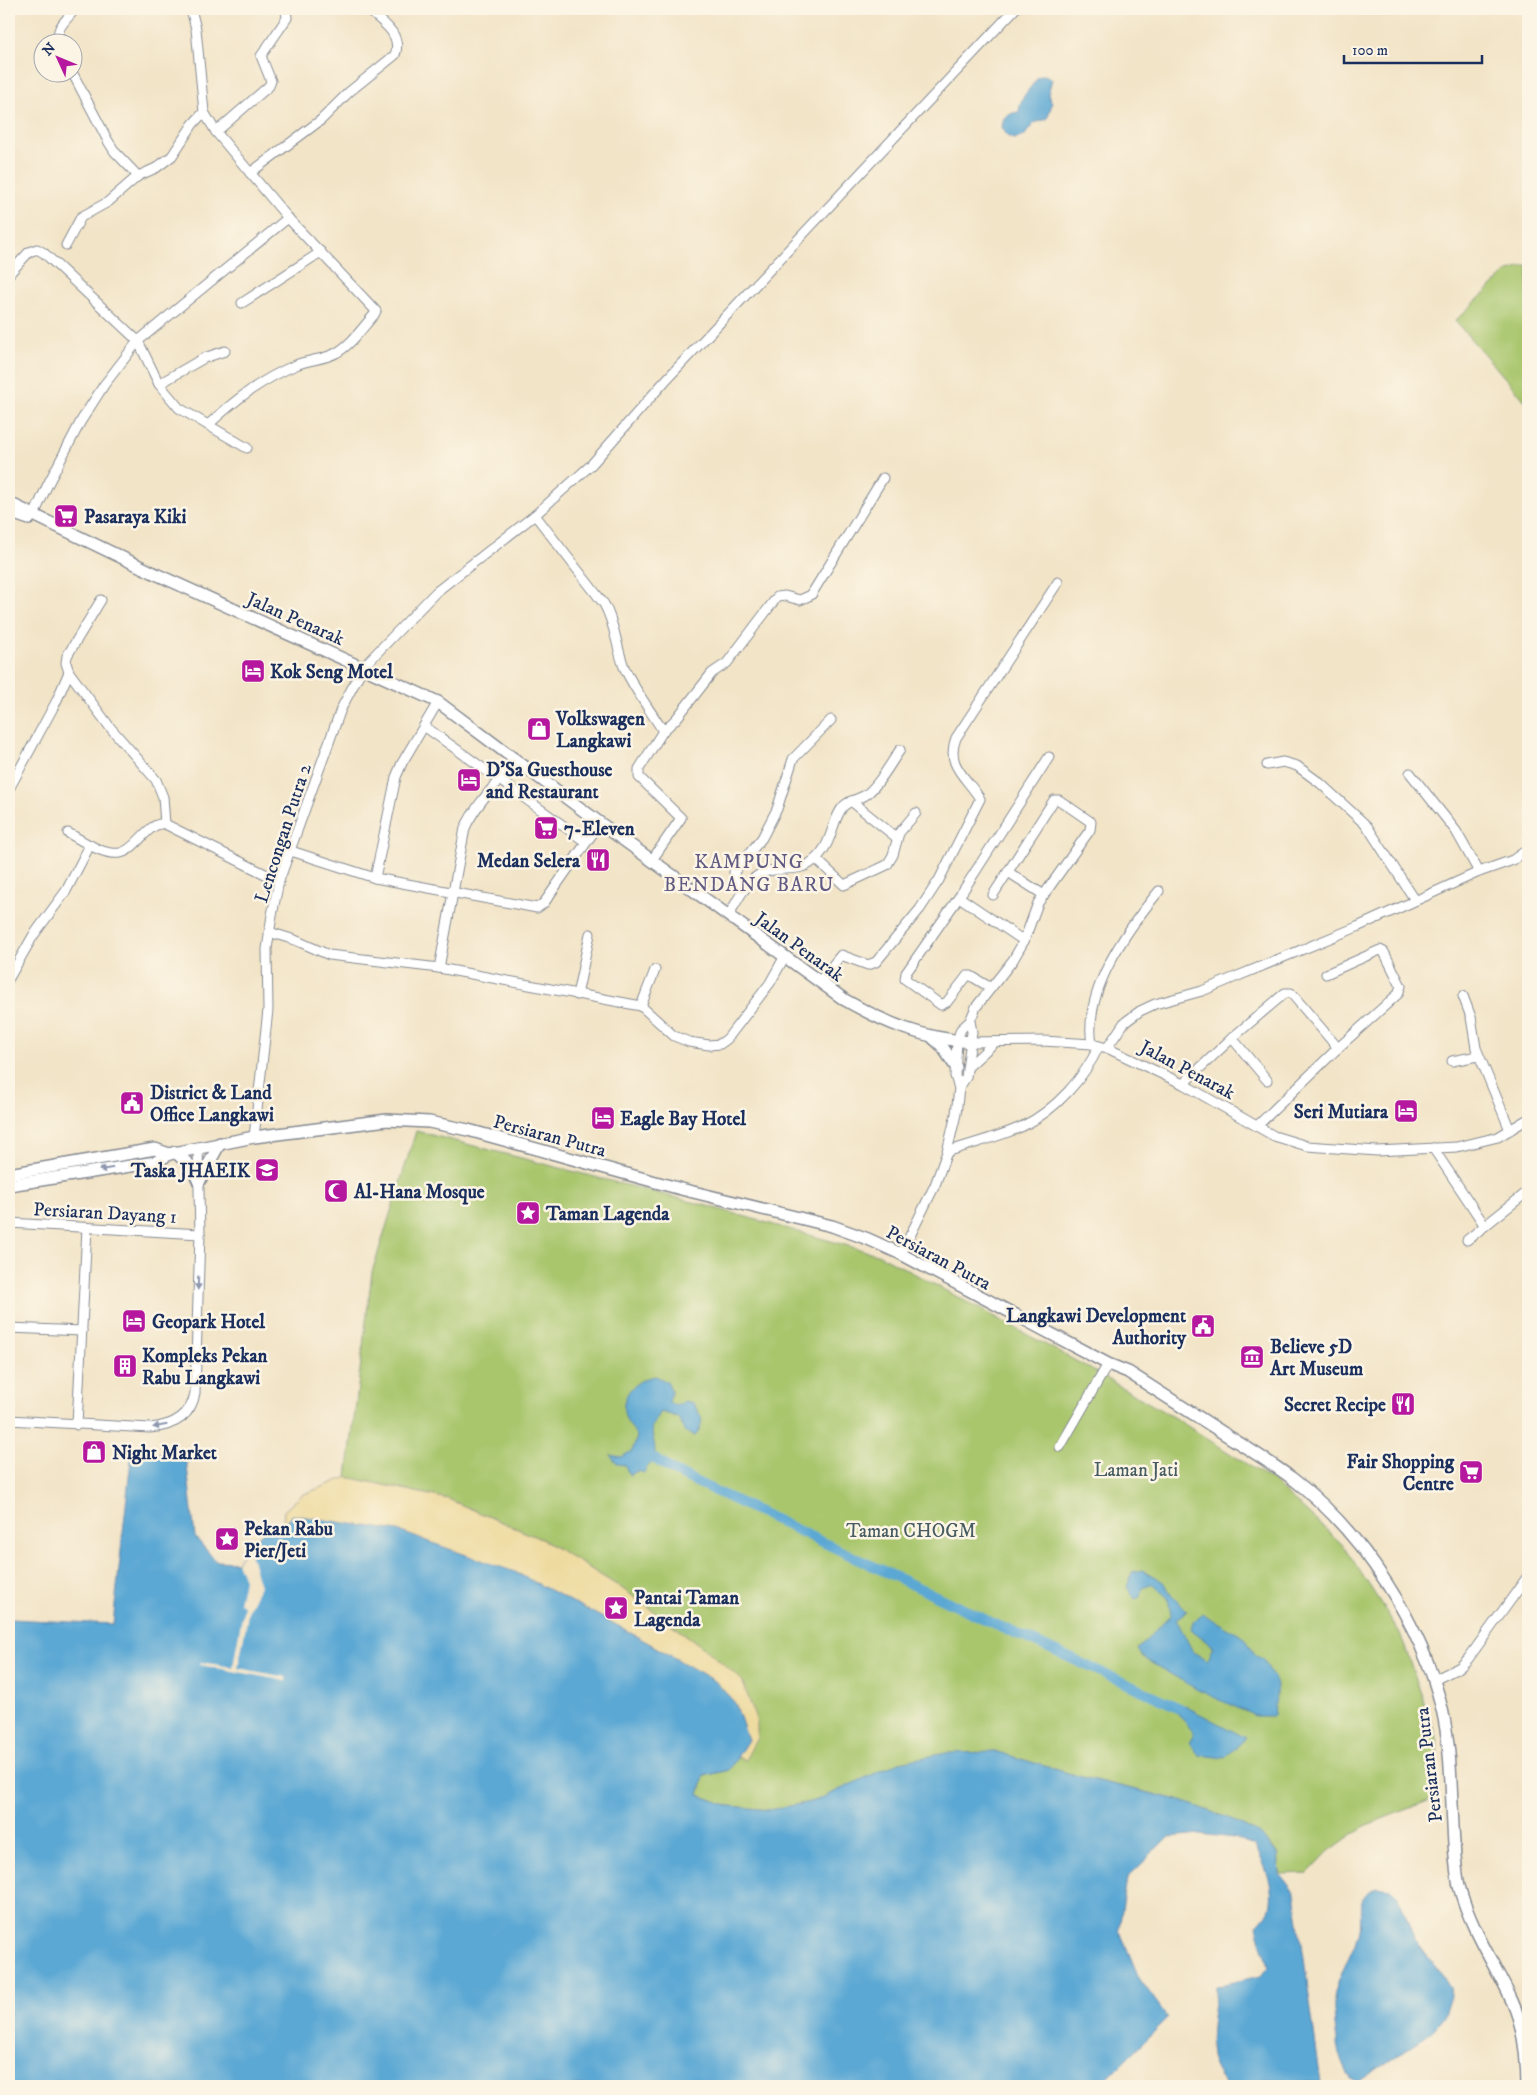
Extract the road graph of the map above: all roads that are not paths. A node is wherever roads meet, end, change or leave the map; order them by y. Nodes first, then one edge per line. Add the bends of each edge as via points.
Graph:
1 (75, 9) edge
2 (191, 9) edge
3 (286, 9) edge
4 (367, 9) edge
5 (1015, 9) edge
6 (58, 32) edge
7 (77, 82) edge
8 (204, 112) junction
9 (216, 132) junction
10 (250, 173) junction
11 (138, 176) junction
12 (288, 218) junction
13 (66, 245) dead end
14 (321, 252) junction
15 (9, 274) edge
16 (242, 303) dead end
17 (138, 341) junction
18 (225, 351) dead end
19 (159, 384) junction
20 (208, 425) junction
21 (247, 448) dead end
22 (883, 478) dead end
23 (9, 503) edge
24 (9, 512) edge
25 (34, 515) junction
26 (535, 515) junction
27 (46, 521) junction
28 (1058, 582) dead end
29 (101, 600) dead end
30 (362, 667) junction
31 (69, 672) junction
32 (438, 702) junction
33 (831, 720) dead end
34 (424, 726) junction
35 (663, 731) junction
36 (900, 750) dead end
37 (1049, 757) dead end
38 (516, 758) junction
39 (1267, 765) dead end
40 (1410, 773) dead end
41 (500, 780) junction
42 (9, 789) edge
43 (851, 801) junction
44 (916, 813) dead end
45 (600, 823) junction
46 (165, 824) junction
47 (68, 833) dead end
48 (897, 838) junction
49 (586, 842) junction
50 (90, 845) junction
51 (1528, 849) edge
52 (291, 851) junction
53 (816, 859) junction
54 (652, 860) junction
55 (1008, 872) junction
56 (1479, 872) junction
57 (374, 878) junction
58 (280, 881) junction
59 (745, 889) junction
60 (1159, 891) dead end
61 (452, 892) junction
62 (1044, 894) junction
63 (993, 895) dead end
64 (959, 897) junction
65 (1415, 900) junction
66 (729, 916) junction
67 (268, 932) junction
68 (590, 934) dead end
69 (1024, 941) junction
70 (785, 956) junction
71 (439, 968) junction
72 (655, 970) dead end
73 (1326, 974) dead end
74 (9, 978) edge
75 (819, 982) junction
76 (990, 988) junction
77 (577, 995) junction
78 (1463, 996) dead end
79 (641, 1006) junction
80 (970, 1021) junction
81 (933, 1038) junction
82 (1232, 1038) junction
83 (957, 1041) junction
84 (971, 1042) junction
85 (995, 1042) junction
86 (1099, 1046) junction
87 (1338, 1048) junction
88 (1478, 1056) junction
89 (1452, 1061) dead end
90 (962, 1067) junction
91 (1267, 1080) dead end
92 (1183, 1084) junction
93 (1528, 1120) edge
94 (1257, 1126) junction
95 (1510, 1130) junction
96 (254, 1137) junction
97 (220, 1143) junction
98 (198, 1148) junction
99 (1434, 1148) junction
100 (947, 1152) junction
101 (172, 1153) junction
102 (9, 1174) edge
103 (199, 1182) junction
104 (9, 1185) edge
105 (1526, 1193) dead end
106 (9, 1223) edge
107 (1485, 1226) junction
108 (87, 1228) junction
109 (200, 1234) junction
110 (1467, 1240) dead end
111 (901, 1254) junction
112 (9, 1328) edge
113 (82, 1331) junction
114 (1108, 1364) junction
115 (9, 1420) edge
116 (77, 1425) junction
117 (1060, 1447) dead end
118 (1528, 1576) edge
119 (1434, 1680) junction
120 (1527, 2086) edge

1 - 6 street
2 - 8 street
3 - 9 street via 287,18 261,56 270,86
4 - 10 street via 393,32 398,47 396,55 349,92 321,120
5 - 26 street, Lencongan Putra 2 via 590,465
7 - 11 street via 115,152
8 - 9 street
8 - 11 street via 172,156
9 - 10 street
10 - 12 street
11 - 13 street via 108,202 81,217
12 - 14 street
12 - 17 street
14 - 16 street
14 - 20 street via 373,306 374,315 341,350 309,360 258,384
15 - 17 street via 28,252 37,249
17 - 19 street
17 - 25 street via 81,421
18 - 19 street via 204,358
19 - 20 street via 179,408
20 - 21 street
22 - 35 street via 811,595 800,600 778,597 727,663 712,673
23 - 25 main road, Jalan Penarak
24 - 27 main road
25 - 27 main road, Jalan Penarak
26 - 30 street, Lencongan Putra 2 via 436,592
26 - 35 street via 604,604 625,668
27 - 30 main road, Jalan Penarak
28 - 75 street via 952,748 952,759 980,799 939,880 920,909 876,962 868,965 841,955
29 - 31 street via 67,656
30 - 32 main road, Jalan Penarak
30 - 52 street, Lencongan Putra 2 via 341,709
31 - 42 street
31 - 46 street via 109,726 156,780 163,797
32 - 34 street
32 - 38 main road, Jalan Penarak
33 - 59 street via 793,759 778,810 762,838 734,872 735,880
34 - 41 street
34 - 57 street via 396,777
35 - 54 street via 639,769 639,777 681,818
36 - 43 street via 874,788
37 - 64 street
38 - 41 street
38 - 45 main road, Jalan Penarak
39 - 65 street via 1283,762 1296,766 1320,783 1367,826
40 - 56 street via 1456,831
41 - 49 street
41 - 61 street via 472,813 465,828
43 - 48 street
43 - 53 street via 841,809 826,847
44 - 48 street
45 - 49 street
45 - 54 main road, Jalan Penarak
46 - 50 street via 155,826 127,851 119,854
46 - 58 street
47 - 50 street
48 - 53 street via 887,865 844,885
49 - 61 street via 544,903 537,908
50 - 74 street via 66,892 32,936
51 - 56 street via 1513,860
52 - 57 street
52 - 58 street, Lencongan Putra 2
53 - 59 street via 803,867 764,872
54 - 66 main road, Jalan Penarak
55 - 62 street
55 - 62 street via 1051,803 1058,800 1091,822 1090,830
55 - 63 street
56 - 65 street
57 - 61 street
58 - 67 street, Lencongan Putra 2
59 - 66 street
60 - 86 street via 1130,931 1098,986 1089,1028
61 - 71 street
62 - 69 street
64 - 69 street
64 - 76 street via 905,979 941,1005 968,976
65 - 86 street via 1202,991 1155,1004 1124,1023
66 - 70 main road, Jalan Penarak
67 - 71 street via 329,954
67 - 96 street, Lencongan Putra 2 via 268,1010
68 - 77 street
69 - 76 street
70 - 75 main road, Jalan Penarak
70 - 79 street via 770,983 720,1044 690,1042 674,1036
71 - 77 street
72 - 79 street
73 - 87 street via 1380,950 1402,986 1398,994
75 - 81 main road, Jalan Penarak via 862,1010
76 - 80 street
77 - 79 street
78 - 88 street
80 - 83 street via 961,1029
80 - 84 street
81 - 83 main road, Jalan Penarak
81 - 90 main road
82 - 87 street via 1288,992
82 - 91 street
82 - 92 street
83 - 84 main road, Jalan Penarak
83 - 90 street
84 - 85 street, Jalan Penarak
84 - 90 street
85 - 86 street, Jalan Penarak via 1043,1041
85 - 90 street
86 - 92 street, Jalan Penarak
86 - 100 street via 1077,1081 1039,1116 1023,1126
87 - 94 street
88 - 89 street
88 - 95 street
90 - 100 street via 955,1076 959,1088
92 - 94 street, Jalan Penarak
93 - 95 street, Jalan Penarak
94 - 99 street, Jalan Penarak via 1290,1143 1307,1146 1354,1150
95 - 99 street, Jalan Penarak via 1482,1142
96 - 97 main road, Persiaran Putra
96 - 111 main road, Persiaran Putra via 387,1120 429,1122 832,1226
97 - 98 main road, Persiaran Putra
97 - 103 main road
98 - 101 main road, Persiaran Putra
98 - 103 street
99 - 107 street
100 - 111 street via 935,1185
101 - 102 main road, Persiaran Putra via 155,1149
101 - 103 main road via 192,1167
101 -> 104 main road, Persiaran Putra via 156,1162
103 - 109 street
105 - 107 street
106 - 108 street, Persiaran Dayang 1
107 - 110 street
108 - 109 street, Persiaran Dayang 1
108 - 113 street
109 -> 116 street via 194,1402 184,1416 169,1425 150,1428
111 - 114 main road, Persiaran Putra
112 - 113 street
113 - 116 street
114 - 117 street
114 - 119 main road, Persiaran Putra via 1128,1372 1294,1479 1321,1504 1362,1549 1383,1578 1415,1636
115 - 116 street
118 - 119 street via 1468,1659 1460,1667
119 - 120 main road, Persiaran Putra via 1446,1732 1458,1880 1468,1913 1512,2002 1520,2026

